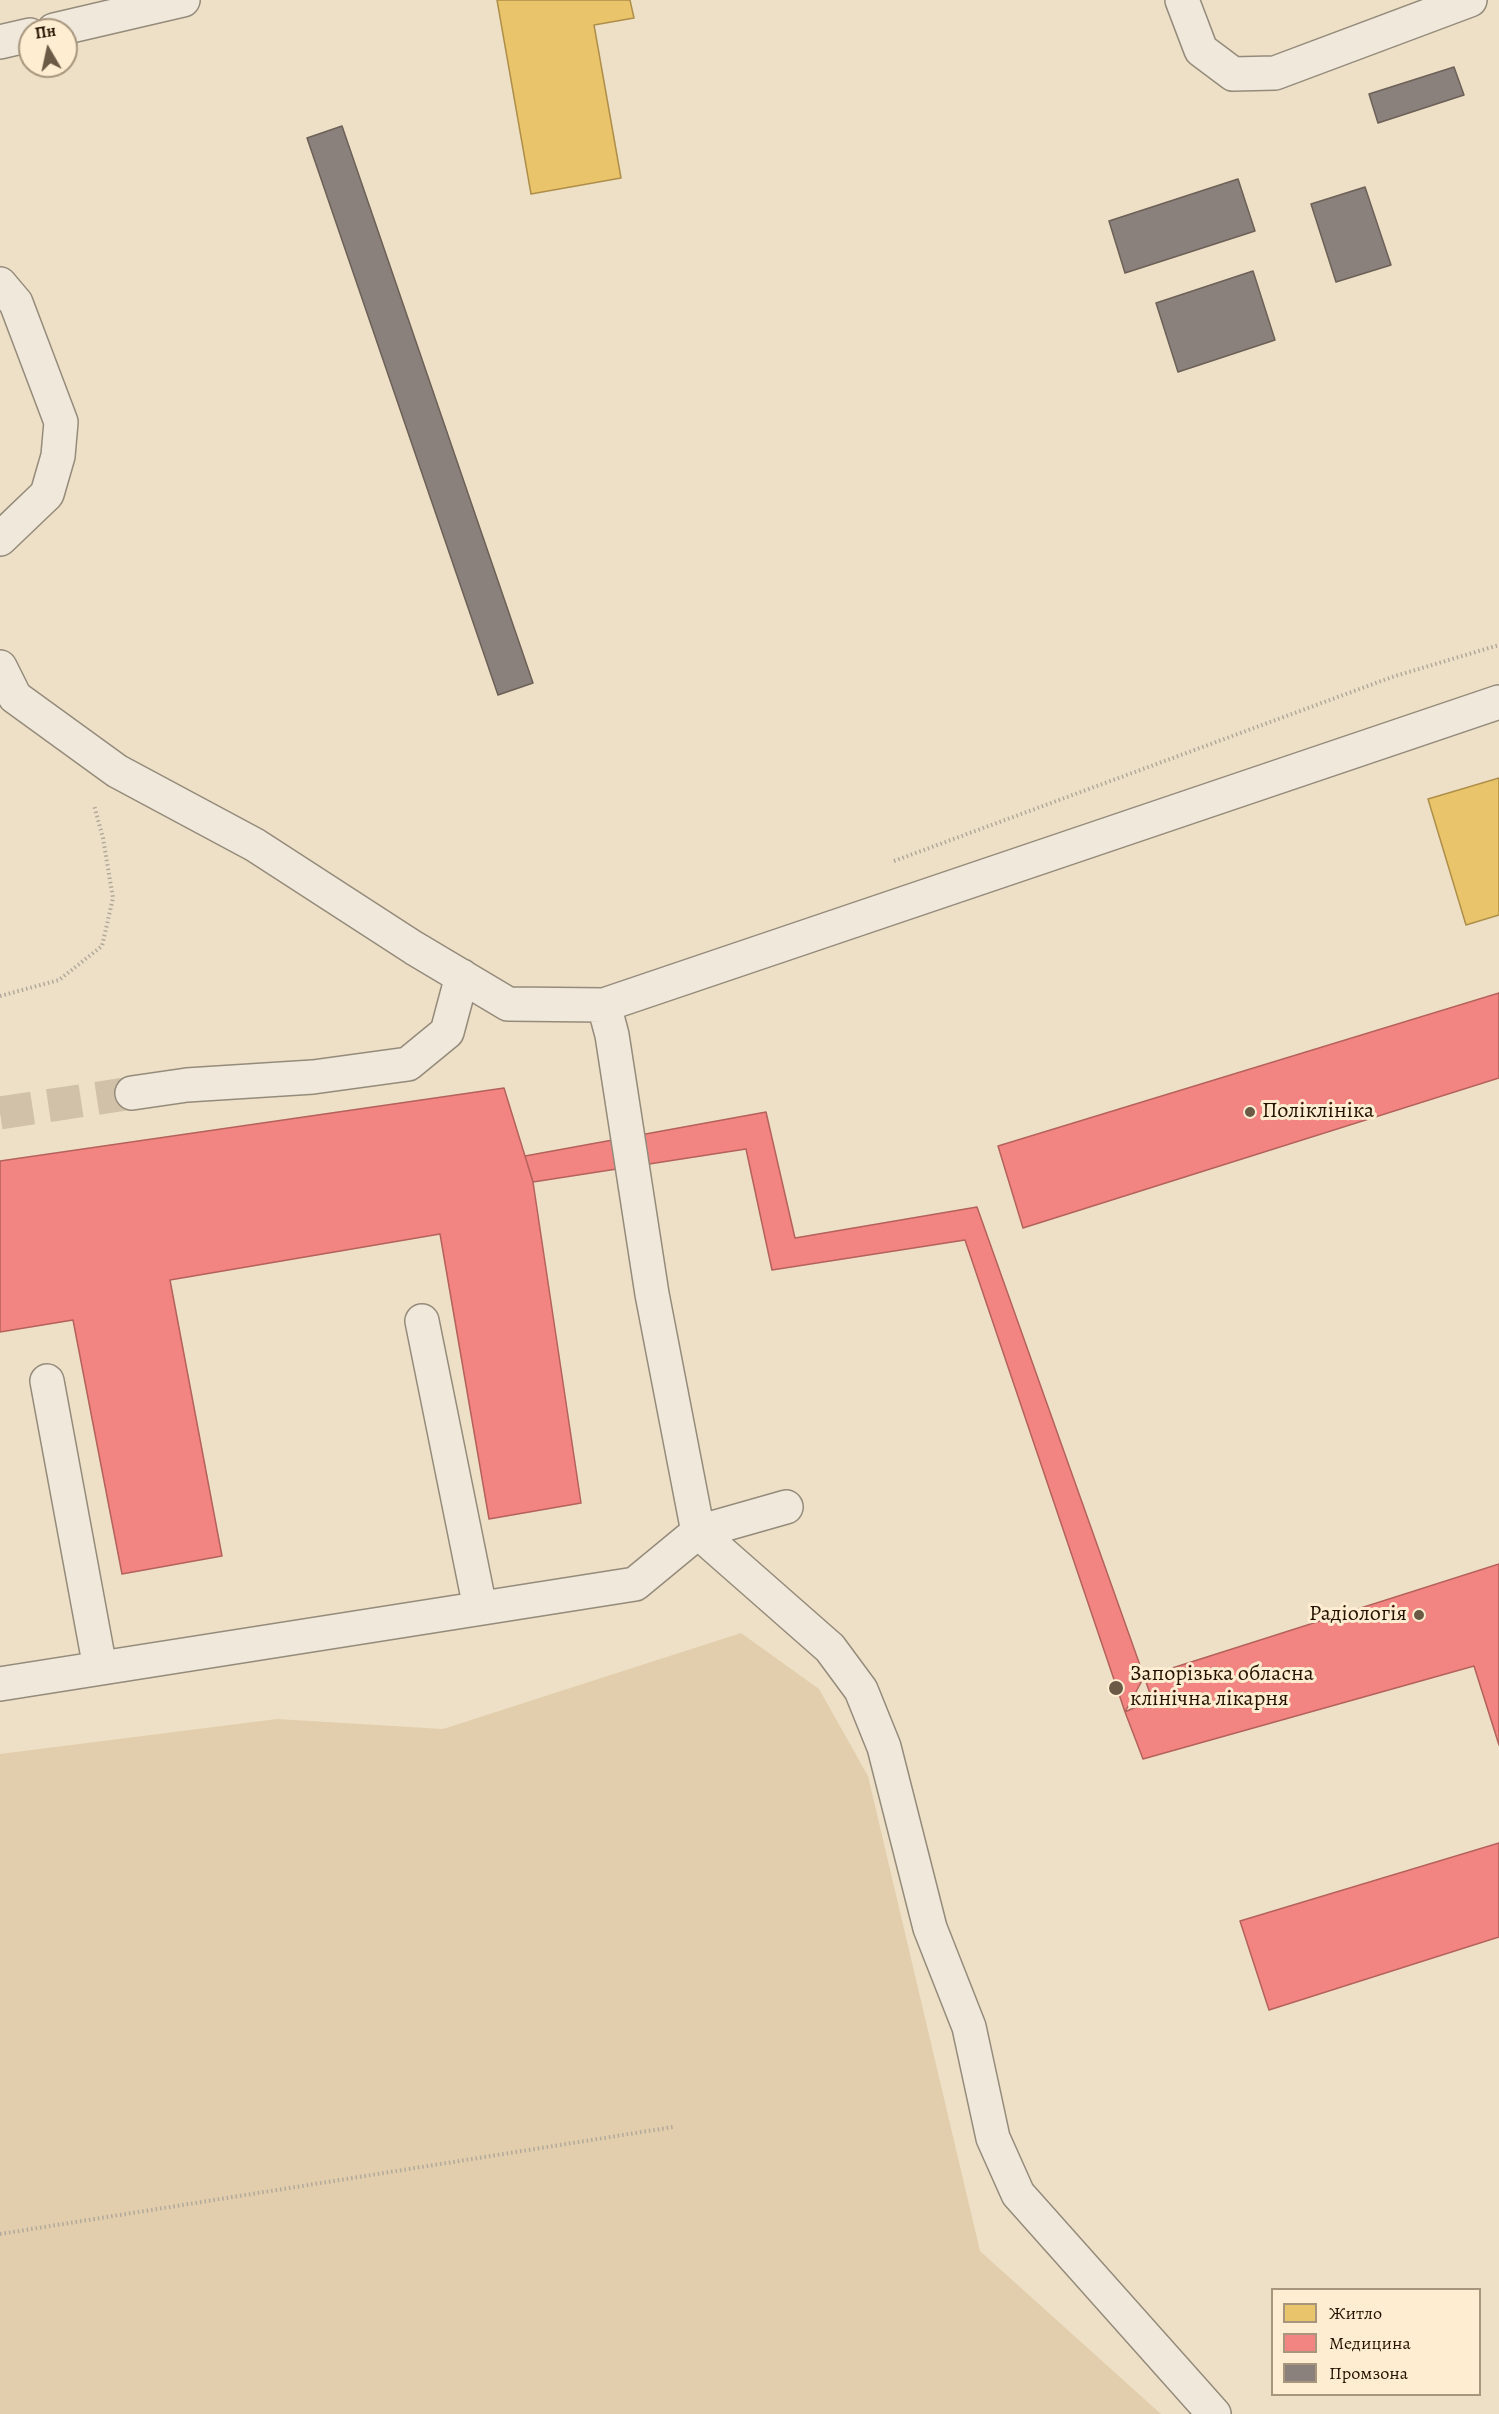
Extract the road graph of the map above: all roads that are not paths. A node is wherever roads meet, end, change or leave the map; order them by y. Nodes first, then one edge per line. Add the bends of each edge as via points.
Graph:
1 (183, 0) edge
2 (1182, 0) edge
3 (1470, 0) edge
4 (78, 24) edge
5 (18, 38) edge
6 (0, 42) edge
7 (0, 284) edge
8 (0, 539) edge
9 (0, 667) edge
10 (1499, 702) edge
11 (462, 976) junction
12 (604, 1005) junction
13 (132, 1093) tunnel mouth
14 (422, 1321) dead end
15 (47, 1381) dead end
16 (786, 1507) dead end
17 (698, 1532) junction
18 (480, 1608) junction
19 (100, 1668) junction
20 (0, 1684) edge
21 (1214, 2414) edge

1 - 4 street
2 - 3 street via 1202,50 1233,74 1275,73
5 - 6 street
7 - 8 street via 16,303 61,422 58,456 47,494
9 - 11 street via 15,697 117,771 255,844
10 - 12 street
11 - 12 street via 508,1004
11 - 13 street via 447,1032 408,1064 313,1077 187,1085
12 - 17 street via 652,1294
14 - 18 street
15 - 19 street
16 - 17 street
17 - 18 street via 635,1584
17 - 21 street via 830,1648 861,1690 884,1747 930,1928 969,2027 993,2138 1018,2194
18 - 19 street
19 - 20 street

